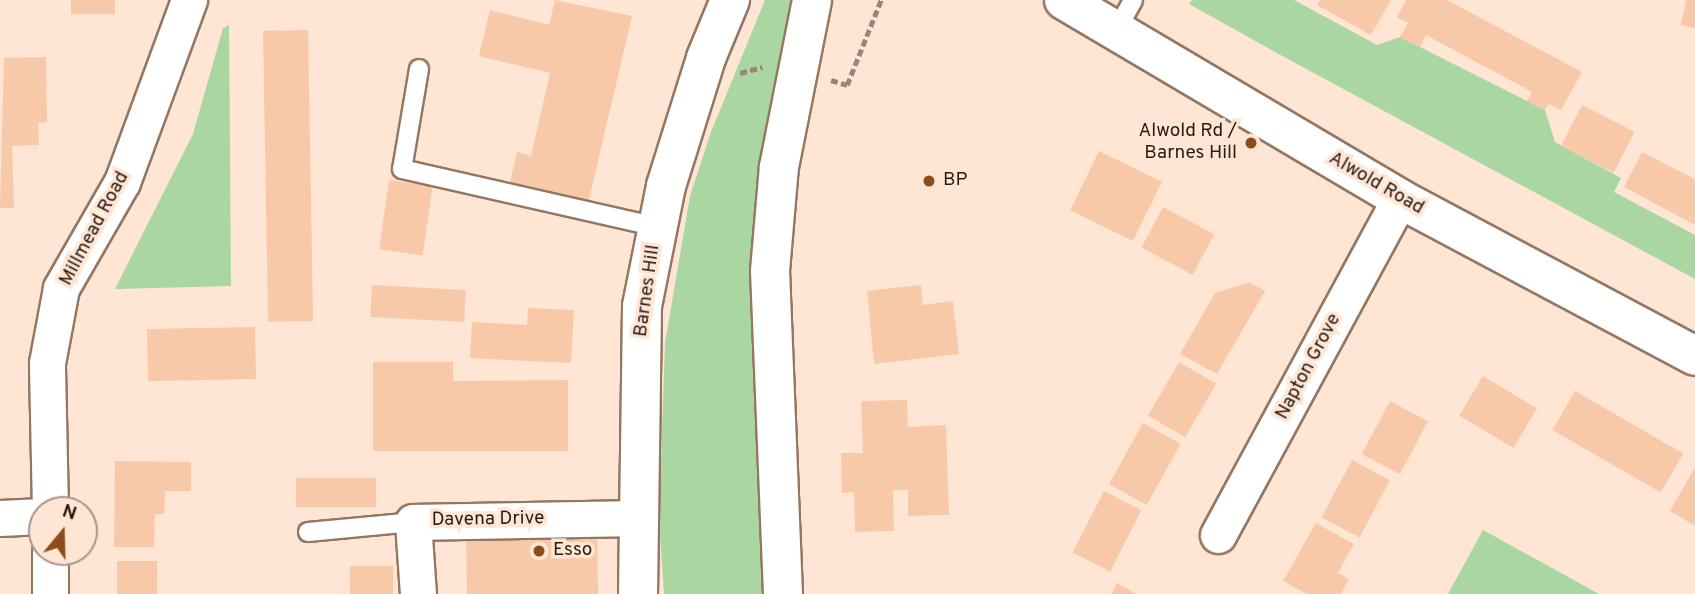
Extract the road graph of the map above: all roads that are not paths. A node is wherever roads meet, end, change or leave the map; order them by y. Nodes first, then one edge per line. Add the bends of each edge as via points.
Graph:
1 (189, 0) edge
2 (730, 0) edge
3 (812, 0) edge
4 (1063, 0) edge
5 (1124, 16) edge
6 (419, 69) dead end
7 (1400, 199) junction
8 (657, 228) junction
9 (1695, 356) edge
10 (50, 496) edge
11 (28, 517) edge
12 (0, 518) edge
13 (636, 518) junction
14 (413, 522) junction
15 (307, 533) dead end
16 (1218, 535) dead end
17 (50, 566) edge
18 (50, 594) edge
19 (418, 594) edge
20 (638, 594) edge
21 (783, 594) edge

1 - 10 street, Millmead Road via 122,181 61,288 47,363
2 - 8 main road, Barnes Hill via 706,58
3 - 21 main road via 779,167 770,271
4 - 5 main road, Alwold Road
5 - 7 main road, Alwold Road
6 - 8 lane via 402,169
7 - 9 main road, Alwold Road
7 - 16 street, Napton Grove
8 - 13 main road, Barnes Hill via 642,306
11 - 12 street
13 - 14 street, Davena Drive
13 - 20 main road, Barnes Hill
14 - 15 lane
14 - 19 street, Davena Drive
17 - 18 street

